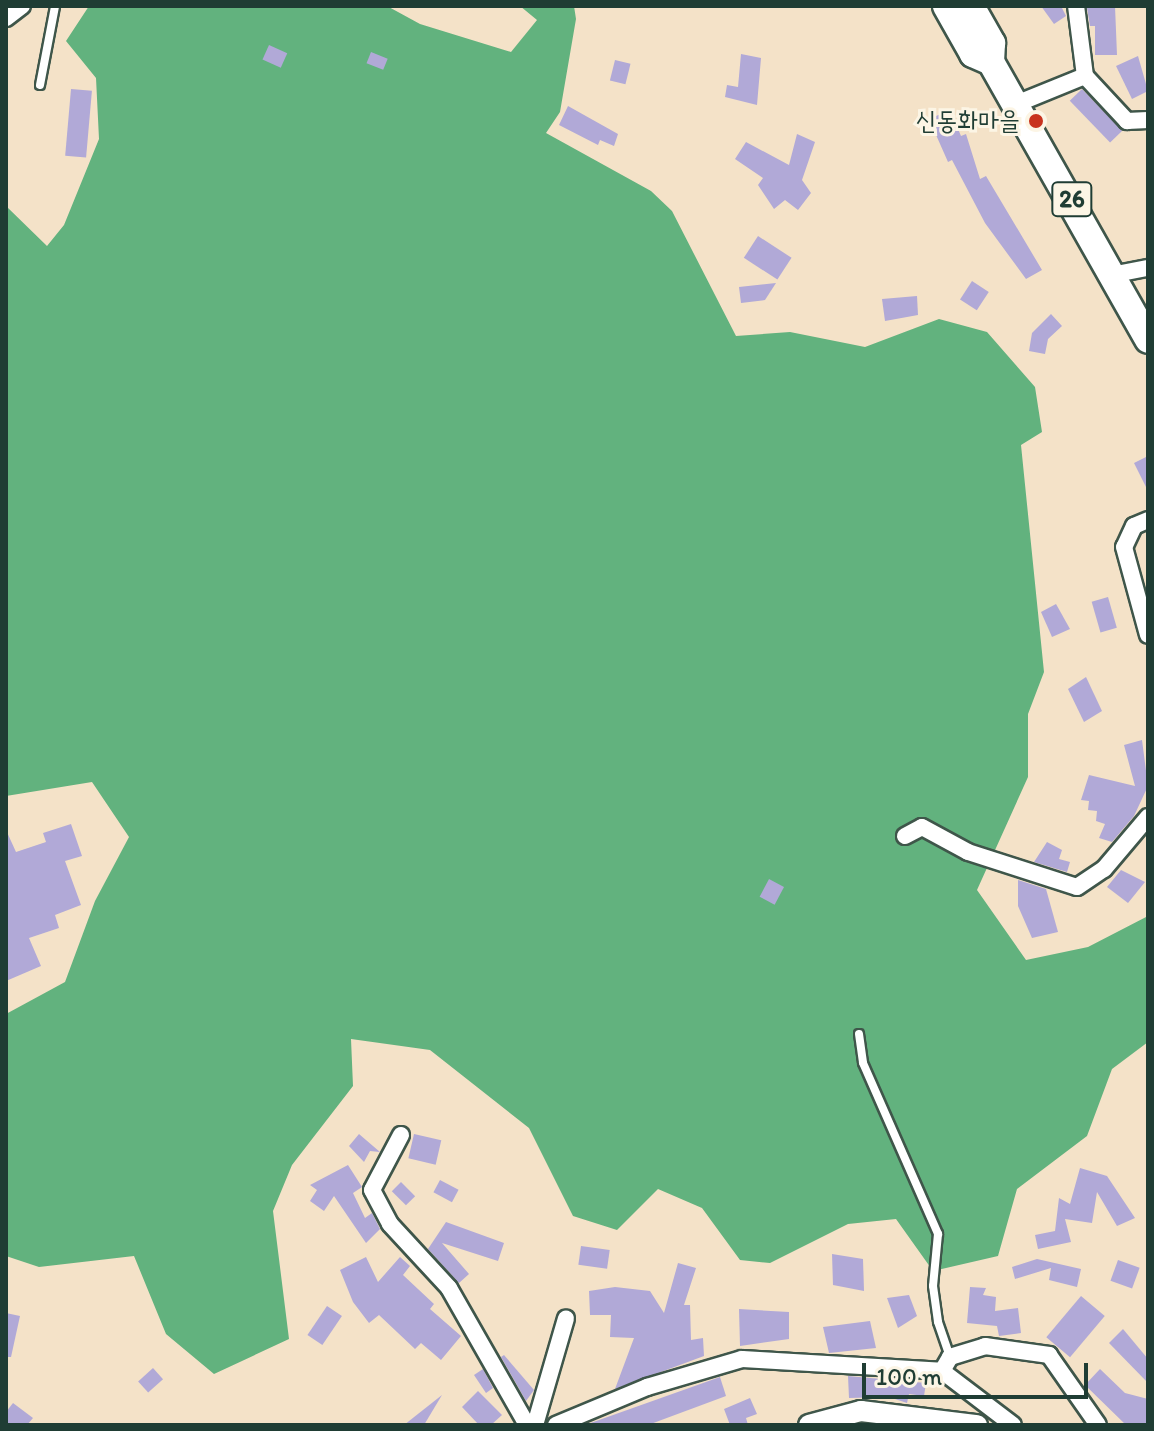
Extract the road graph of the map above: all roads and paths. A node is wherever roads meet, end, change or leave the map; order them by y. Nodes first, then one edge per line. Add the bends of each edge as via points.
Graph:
1 (22, 6) edge
2 (55, 6) edge
3 (946, 6) edge
4 (971, 6) edge
5 (1076, 6) edge
6 (6, 18) edge
7 (991, 62) junction
8 (1085, 76) junction
9 (40, 85) dead end
10 (1016, 104) junction
11 (1148, 120) edge
12 (1148, 268) edge
13 (1111, 275) junction
14 (1148, 340) edge
15 (1148, 520) edge
16 (1148, 635) edge
17 (1148, 817) edge
18 (905, 836) dead end
19 (859, 1034) dead end
20 (401, 1135) dead end
21 (566, 1318) dead end
22 (946, 1364) junction
23 (871, 1418) edge
24 (813, 1424) edge
25 (527, 1425) edge
26 (535, 1425) edge
27 (556, 1425) edge
28 (977, 1425) edge
29 (1013, 1425) edge
30 (1098, 1425) edge

1 - 6 street
2 - 9 lane
3 - 7 main road, 26 via 973,54
4 - 7 main road, 26 via 992,43
5 - 8 street
7 - 10 main road, 26
8 - 10 street
8 - 11 street via 1127,121
10 - 13 main road, 26
12 - 13 street
13 - 14 main road, 26
15 - 16 street via 1134,526 1124,547
17 - 18 street via 1104,869 1077,887 968,852 922,827
19 - 22 lane via 863,1063 938,1234 933,1286
20 - 25 street via 372,1190 390,1224 449,1288
21 - 26 street
22 - 27 street via 742,1359 647,1387
22 - 29 street
22 - 30 street via 985,1346 1049,1355
23 - 24 street
23 - 28 street

